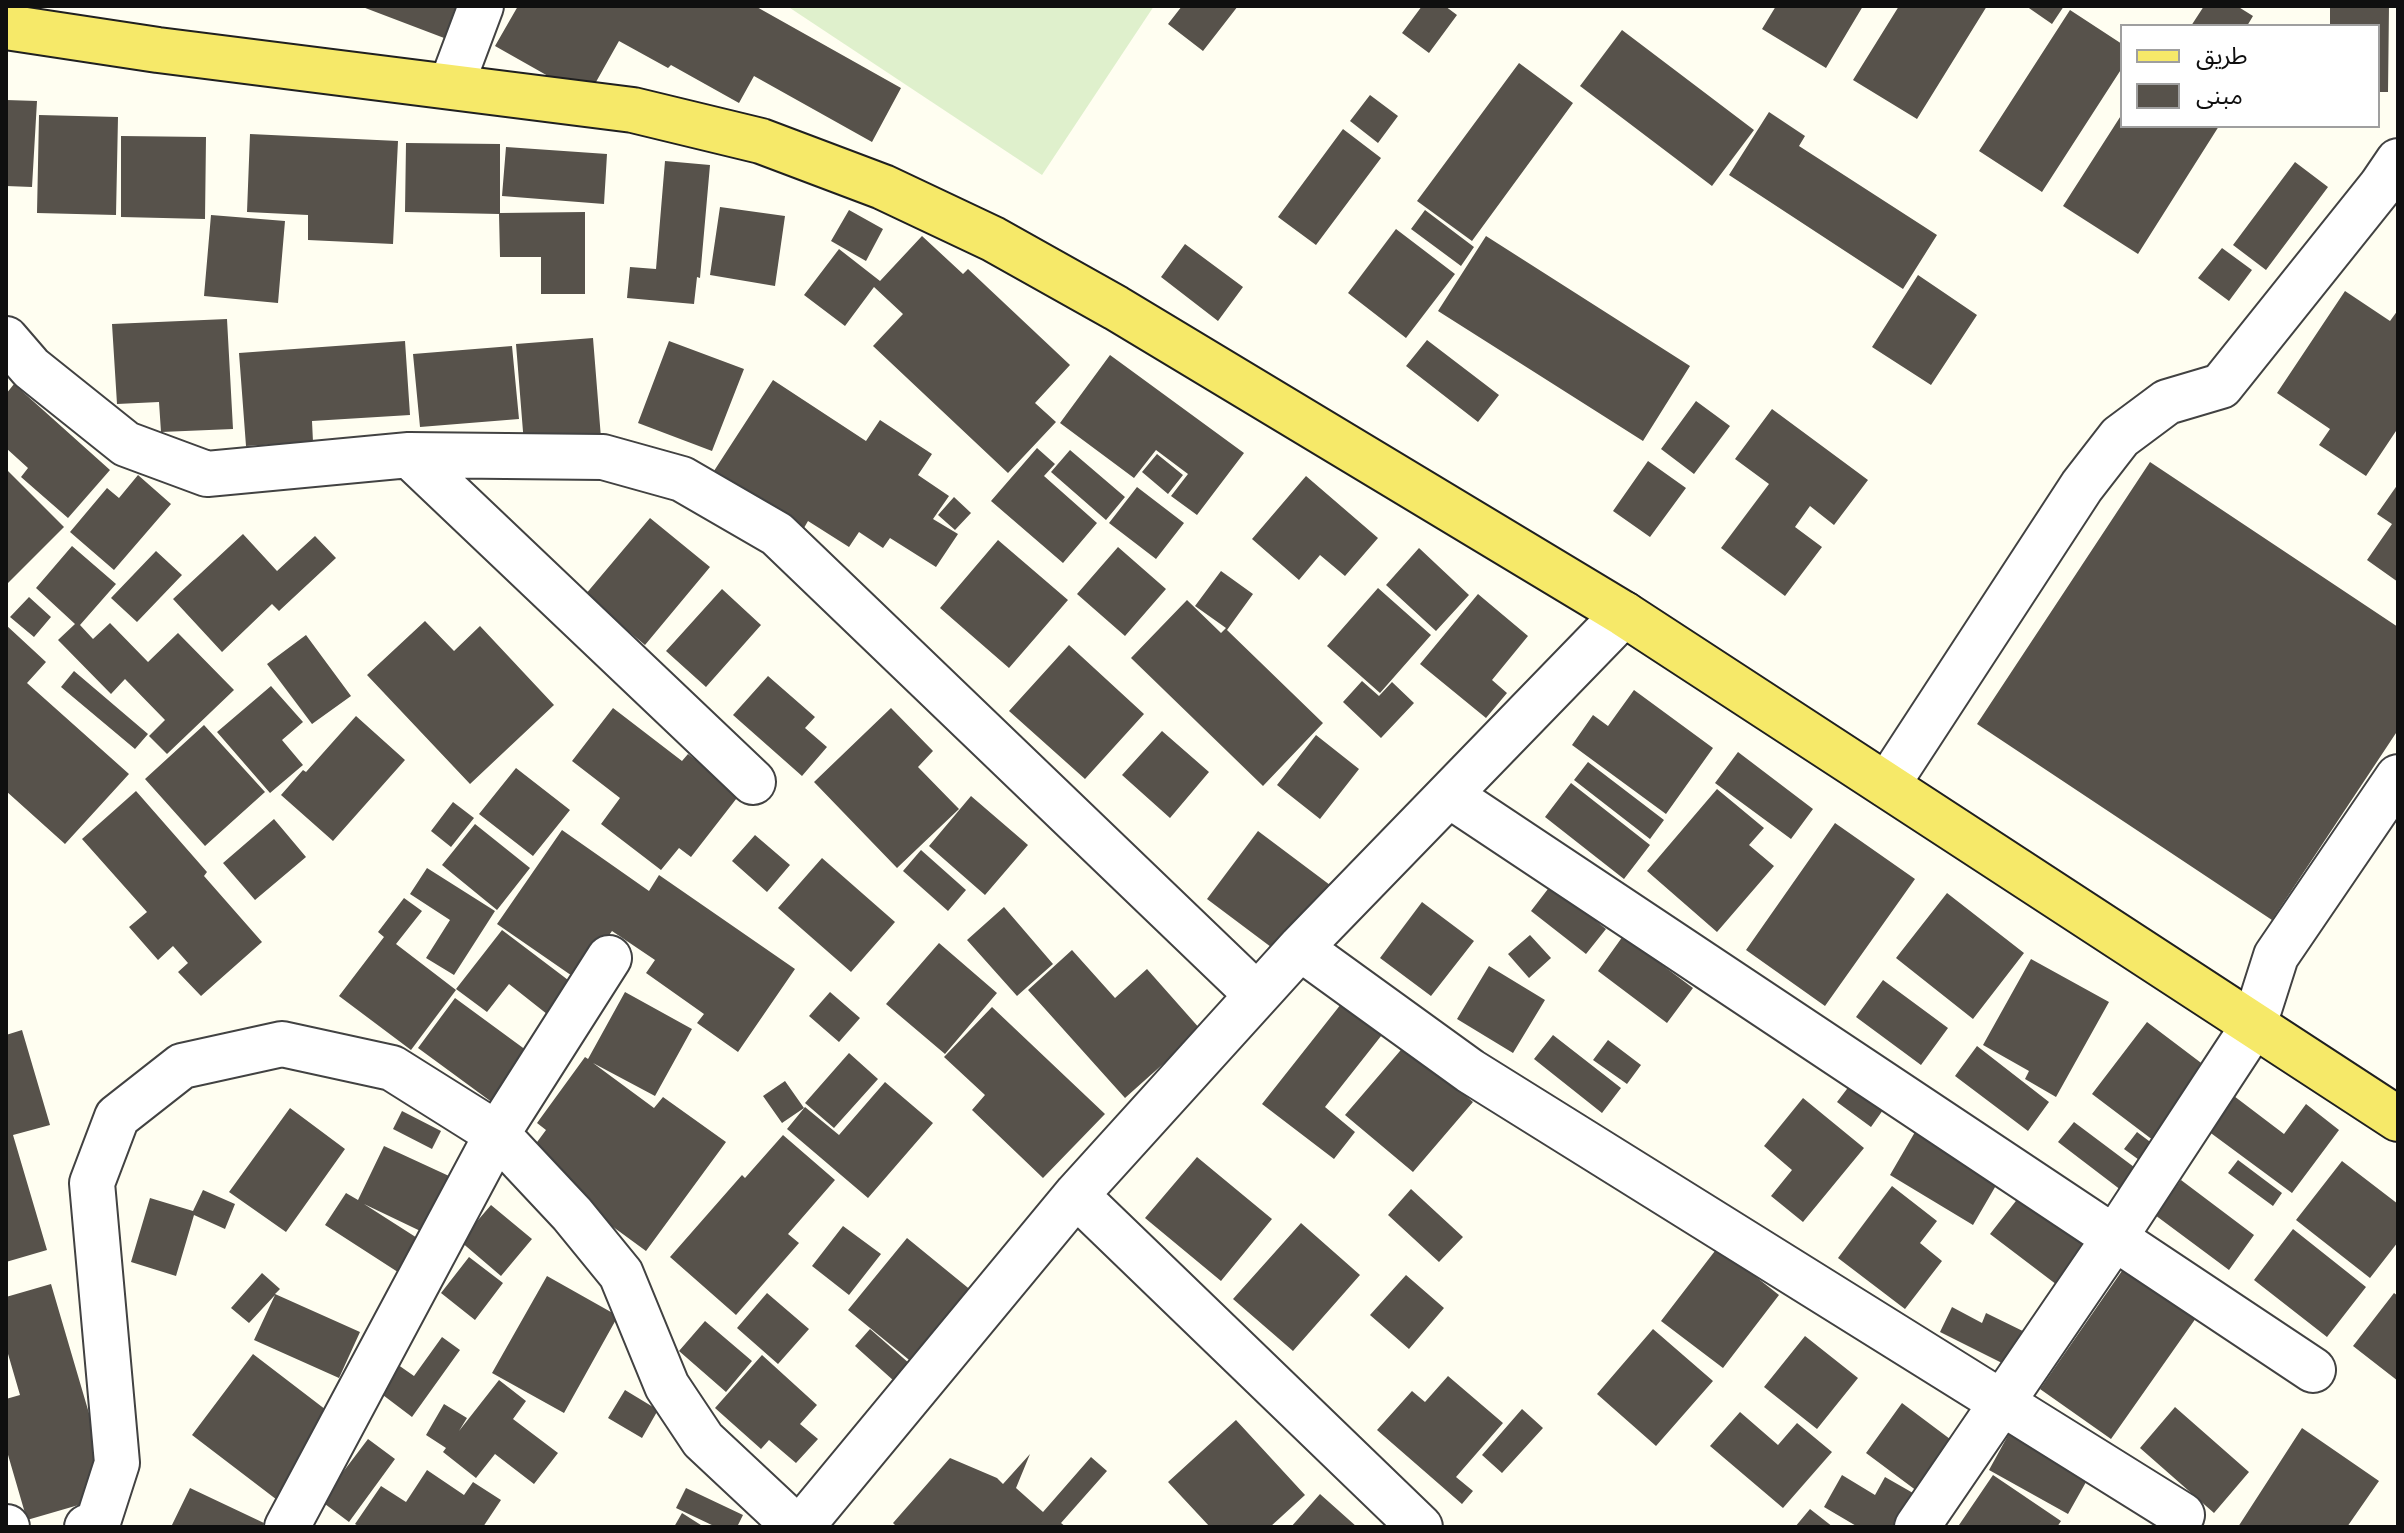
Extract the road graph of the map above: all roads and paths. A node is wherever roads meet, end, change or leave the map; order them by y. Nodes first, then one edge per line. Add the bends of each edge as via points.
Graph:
1 (481, 6) edge
2 (6, 27) edge
3 (451, 86) junction
4 (2392, 180) edge
5 (6, 339) edge
6 (409, 455) junction
7 (1624, 614) junction
8 (2398, 777) edge
9 (753, 782) dead end
10 (1887, 785) junction
11 (1449, 795) junction
12 (1300, 948) junction
13 (609, 958) dead end
14 (1257, 995) junction
15 (2254, 1025) junction
16 (2398, 1119) edge
17 (497, 1134) junction
18 (1076, 1195) junction
19 (2115, 1237) junction
20 (2313, 1370) dead end
21 (2003, 1403) junction
22 (2182, 1515) dead end
23 (87, 1527) edge
24 (287, 1527) edge
25 (799, 1527) edge
26 (1420, 1527) edge
27 (1917, 1527) edge

1 - 3 street
2 - 3 main road
3 - 7 main road via 647,114 761,141 883,187 993,239 1116,308
4 - 10 street via 2221,386 2167,402 2120,437 2082,486
5 - 6 street via 31,368 126,444 207,474
6 - 9 street
6 - 14 street via 603,457 682,479 777,534
7 - 10 main road
7 - 11 street
8 - 15 street via 2276,956
10 - 15 main road
11 - 12 street
11 - 19 street
12 - 14 street
12 - 21 street via 1470,1071
13 - 17 street
14 - 18 street
15 - 16 main road
15 - 19 street
17 - 23 street via 392,1068 282,1044 182,1066 117,1117 92,1183 117,1463 98,1522
17 - 24 street
17 - 25 street via 621,1274 667,1386 703,1440
18 - 25 street
18 - 26 street
19 - 20 street
19 - 21 street
21 - 22 street
21 - 27 street

